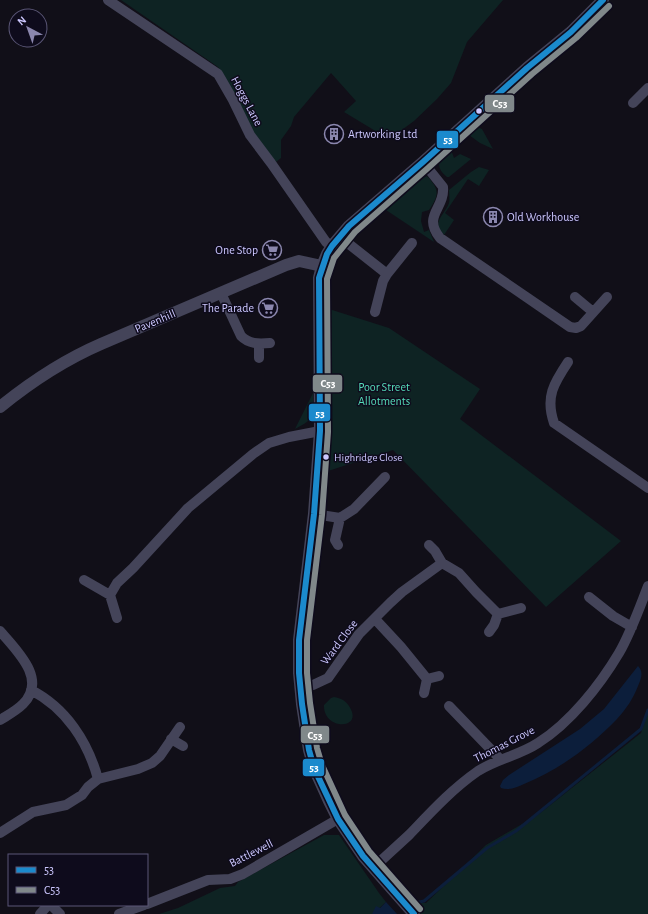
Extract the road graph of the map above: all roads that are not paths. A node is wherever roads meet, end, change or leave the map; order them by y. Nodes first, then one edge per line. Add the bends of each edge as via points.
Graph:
1 (108, 0) edge
2 (603, 0) edge
3 (648, 88) edge
4 (634, 103) dead end
5 (423, 162) junction
6 (336, 241) junction
7 (412, 243) dead end
8 (322, 266) junction
9 (387, 274) junction
10 (221, 293) junction
11 (575, 297) dead end
12 (607, 297) dead end
13 (375, 312) dead end
14 (593, 312) junction
15 (270, 343) dead end
16 (259, 344) junction
17 (259, 358) dead end
18 (568, 362) dead end
19 (2, 402) edge
20 (320, 431) junction
21 (385, 477) dead end
22 (648, 488) edge
23 (314, 514) junction
24 (340, 518) junction
25 (338, 545) dead end
26 (429, 545) dead end
27 (442, 563) junction
28 (84, 580) dead end
29 (648, 586) edge
30 (110, 595) junction
31 (589, 597) dead end
32 (521, 608) dead end
33 (498, 614) junction
34 (117, 618) dead end
35 (375, 619) junction
36 (632, 627) junction
37 (0, 630) edge
38 (489, 632) dead end
39 (439, 676) dead end
40 (427, 679) junction
41 (300, 687) junction
42 (31, 690) junction
43 (424, 693) dead end
44 (449, 706) dead end
45 (0, 720) edge
46 (180, 728) dead end
47 (171, 739) junction
48 (183, 746) dead end
49 (500, 760) junction
50 (98, 780) junction
51 (338, 819) junction
52 (3, 834) edge
53 (373, 868) junction
54 (148, 904) edge
55 (47, 906) edge
56 (53, 906) edge
57 (143, 906) edge
58 (40, 914) edge
59 (60, 914) edge
60 (119, 914) edge
61 (414, 914) edge

1 - 6 street, Hoggs Lane via 218,74 259,148 326,242
2 - 5 street via 571,32
3 - 4 street
5 - 6 street via 349,226
5 - 14 street via 443,187 442,199 433,218 435,231 440,238 570,327 581,326
6 - 8 street
6 - 9 street, Hoggs Lane
7 - 9 street
8 - 10 street, Pavenhill via 294,262
8 - 20 street via 319,278
9 - 13 street
10 - 16 street via 241,336 248,342
10 - 19 street, Pavenhill via 77,355
11 - 14 street
12 - 14 street
15 - 16 street
16 - 17 street
18 - 22 street via 552,389 550,408 554,423
20 - 23 street
20 - 30 street via 269,443 253,454 188,508
21 - 24 street via 354,509
23 - 24 street
23 - 41 street via 300,635
24 - 25 street via 335,540
26 - 27 street
27 - 33 street via 459,573
27 - 35 street, Ward Close via 396,597
28 - 30 street
29 - 36 street, Thomas Grove
30 - 34 street
31 - 36 street via 612,616
32 - 33 street
33 - 38 street
35 - 40 street, Ward Close
35 - 41 street, Ward Close via 355,639 328,678 313,686
36 - 49 street, Thomas Grove via 598,685 575,712 538,743
37 - 42 street via 28,667
39 - 40 street
40 - 43 street
41 - 51 street via 314,768
42 - 45 street via 18,709
42 - 50 street via 48,699 76,729 90,755
44 - 49 street
46 - 47 street
47 - 48 street
47 - 50 street via 152,763
49 - 53 street, Thomas Grove via 479,771 458,787
50 - 52 street via 66,805 33,812
51 - 53 street
51 - 54 street, Battlewell via 243,874 208,880
53 - 61 street
55 - 58 street
56 - 59 street
57 - 60 street, Battlewell

